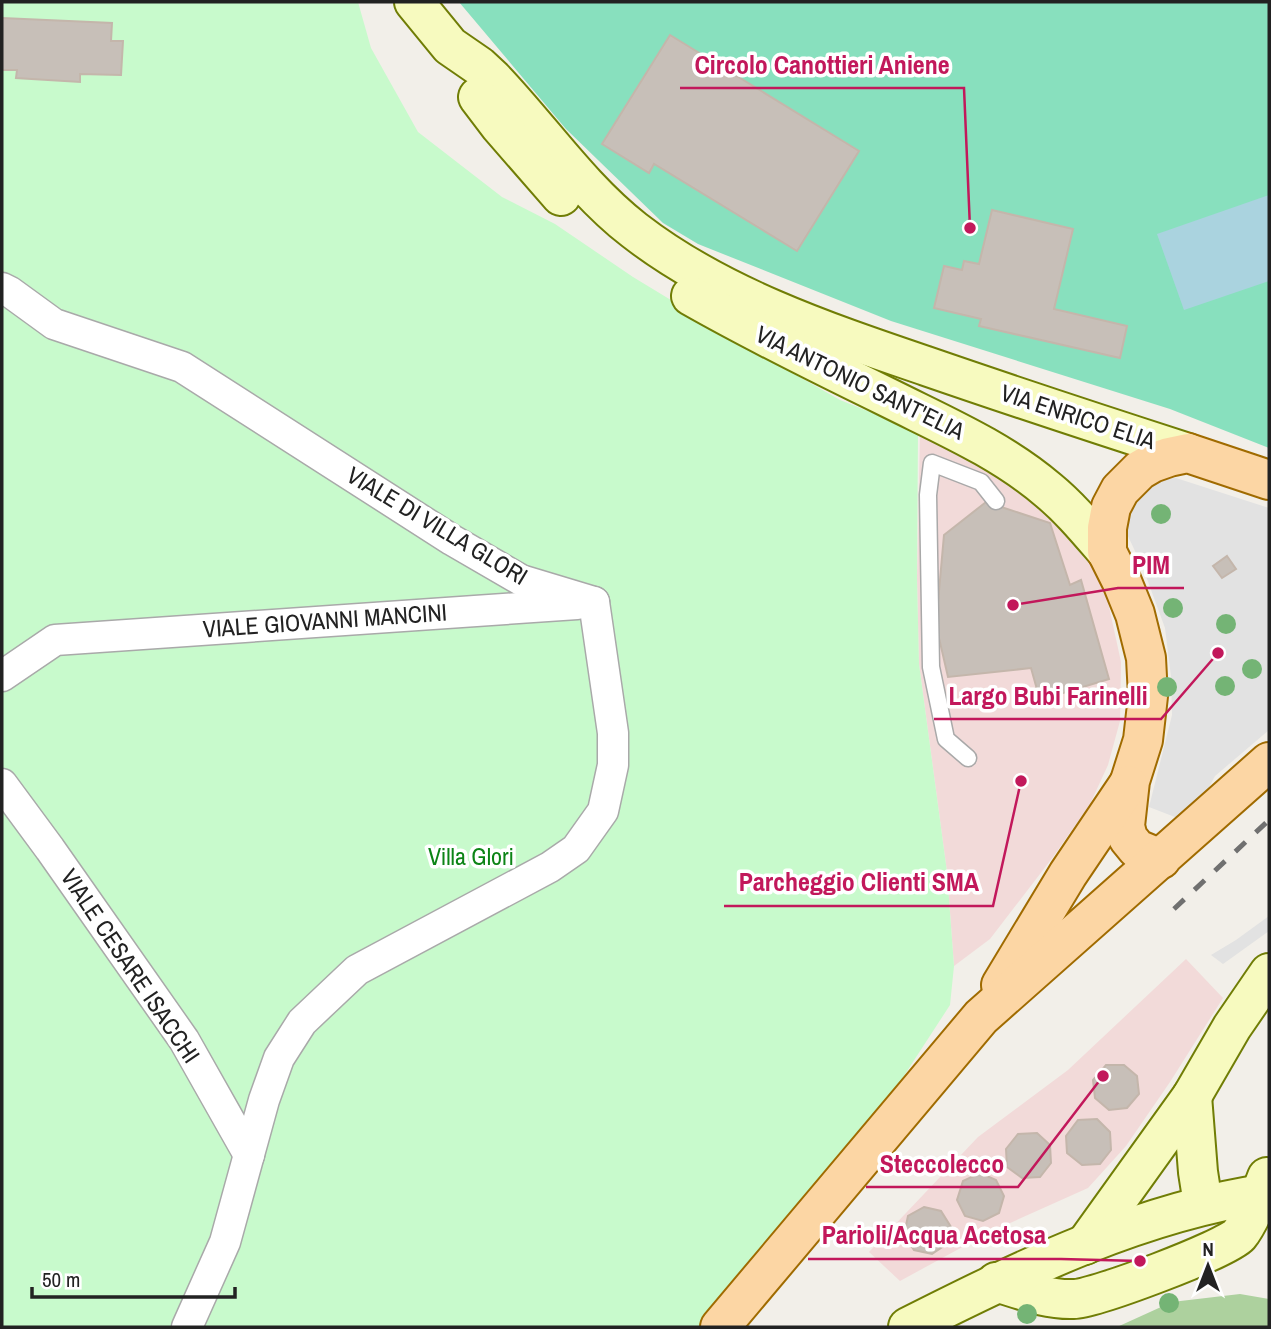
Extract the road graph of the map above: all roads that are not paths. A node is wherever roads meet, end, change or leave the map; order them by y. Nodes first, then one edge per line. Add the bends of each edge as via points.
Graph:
1 (414, 2) edge
2 (450, 46) junction
3 (2, 288) edge
4 (1188, 453) junction
5 (1269, 480) edge
6 (996, 501) dead end
7 (1107, 552) junction
8 (594, 602) junction
9 (2, 676) edge
10 (968, 758) dead end
11 (1269, 762) edge
12 (1130, 781) junction
13 (2, 784) edge
14 (1161, 859) junction
15 (1269, 973) edge
16 (981, 1017) junction
17 (1192, 1097) junction
18 (249, 1154) junction
19 (1266, 1186) edge
20 (1203, 1205) junction
21 (1085, 1245) junction
22 (996, 1282) junction
23 (187, 1327) edge
24 (720, 1327) edge
25 (908, 1327) edge

1 - 2 main road
2 - 4 main road, VIA ENRICO ELIA via 493,79 611,209 636,232 681,261 814,326
2 - 7 main road, VIA ANTONIO SANT'ELIA via 500,126 570,207 623,252 760,334 1012,462 1059,499
3 - 8 street, VIALE DI VILLA GLORI via 54,324 182,368 521,580
4 - 5 main road, VIA ENRICO ELIA
4 - 7 main road via 1152,463 1120,490 1111,507
6 - 10 lane via 981,482 932,463 931,667 946,739
7 - 12 main road, VIA ANTONIO SANT'ELIA via 1133,606 1146,658 1147,718
8 - 9 street, VIALE GIOVANNI MANCINI via 55,640
8 - 18 street via 613,733 613,765 603,811 576,849 356,971 302,1022 279,1058
11 - 14 main road
12 - 14 main road, VIA ANTONIO SANT'ELIA via 1128,838 1137,849
12 - 16 main road, VIA ANTONIO SANT'ELIA
13 - 18 street, VIALE CESARE ISACCHI via 184,1040
14 - 16 main road
15 - 17 main road
16 - 24 main road
17 - 20 main road
17 - 21 main road
18 - 23 street via 225,1242
19 - 20 main road
19 - 22 main road via 1231,1242 1106,1292 1081,1299 1043,1297
20 - 21 main road
21 - 22 main road
22 - 25 main road

